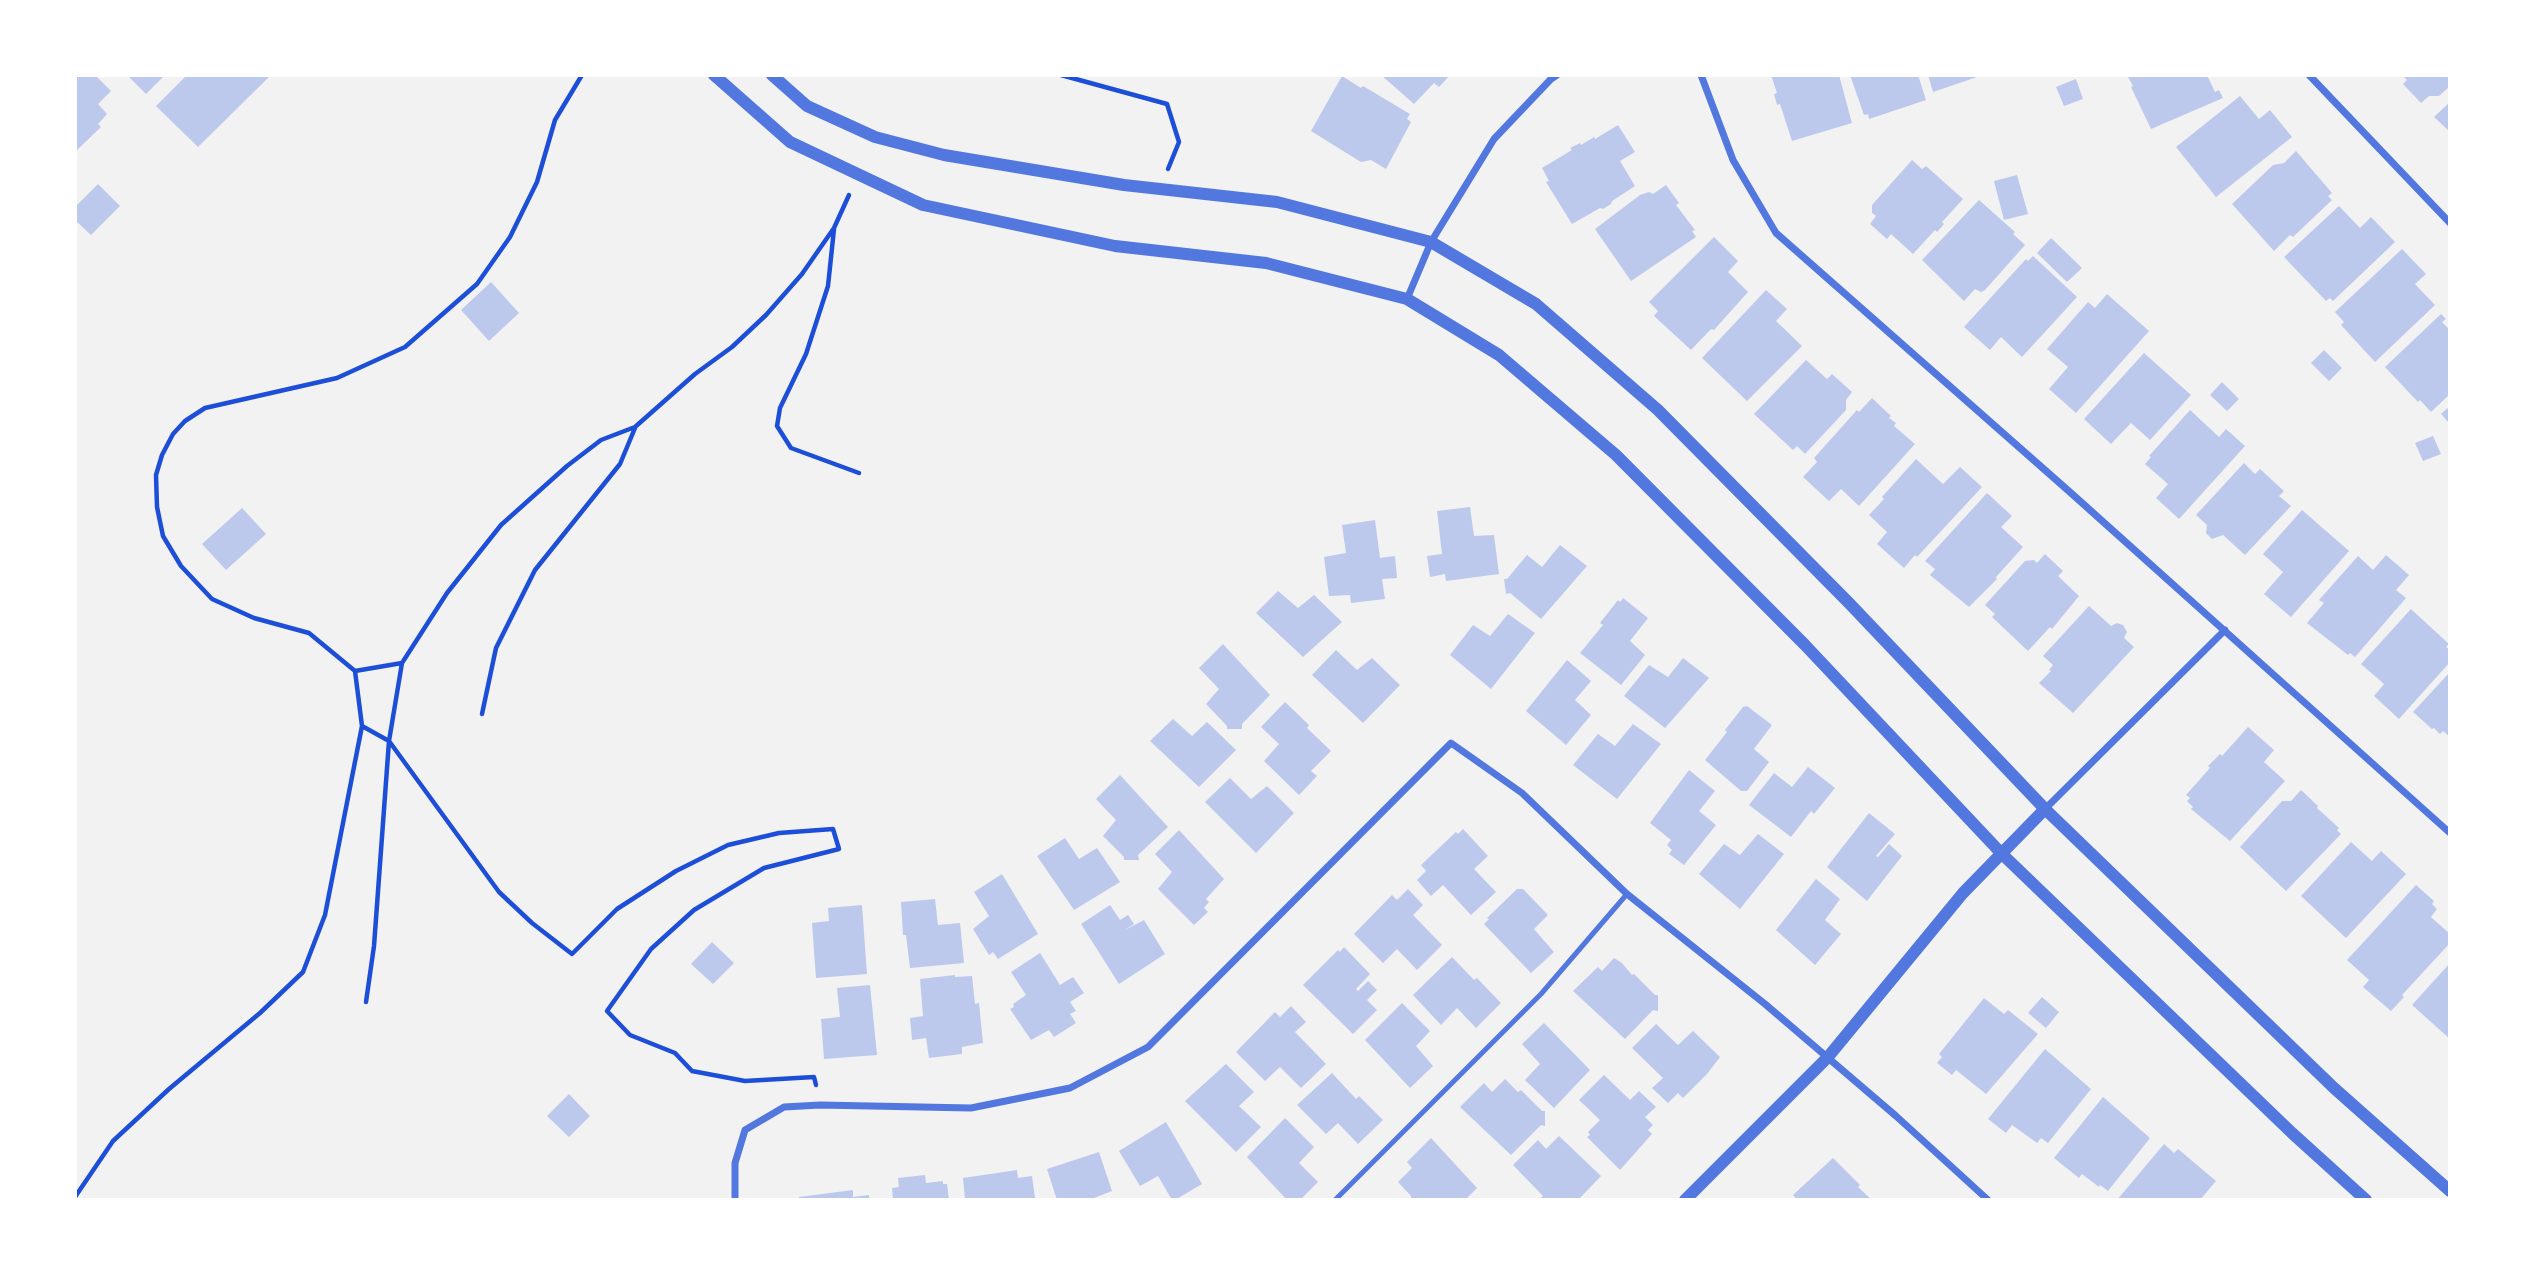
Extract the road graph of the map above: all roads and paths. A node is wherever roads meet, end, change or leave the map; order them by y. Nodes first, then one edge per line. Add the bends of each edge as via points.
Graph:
1 (582, 75) edge
2 (714, 75) edge
3 (772, 75) edge
4 (1061, 75) edge
5 (1557, 75) edge
6 (1702, 75) edge
7 (2308, 75) edge
8 (857, 176) junction
9 (1160, 189) junction
10 (2450, 223) edge
11 (834, 228) junction
12 (1431, 242) junction
13 (1406, 299) junction
14 (635, 428) junction
15 (859, 473) dead end
16 (2225, 630) junction
17 (402, 663) junction
18 (355, 671) junction
19 (482, 714) dead end
20 (362, 726) junction
21 (389, 741) junction
22 (2045, 809) junction
23 (2450, 833) edge
24 (2001, 853) junction
25 (1627, 894) junction
26 (366, 1002) dead end
27 (1828, 1057) junction
28 (820, 1105) junction
29 (2450, 1191) edge
30 (75, 1197) edge
31 (735, 1200) edge
32 (1335, 1200) edge
33 (1685, 1200) edge
34 (1988, 1200) edge
35 (2366, 1200) edge

1 - 18 path via 555,120 537,182 515,226 477,284 405,347 337,378 205,408 179,427 162,455 156,474 157,507 163,536 181,566 212,599 254,618 309,633
2 - 8 street via 790,142
3 - 9 street via 807,106 874,137 944,155
4 - 9 path via 1167,104 1179,142
5 - 12 street via 1494,139
6 - 16 street via 1733,160 1776,233
7 - 10 street
8 - 11 path
8 - 13 street via 923,205 1115,246 1266,263
9 - 12 street via 1277,202
11 - 14 path via 766,315
11 - 15 path via 828,286 777,425 791,448
12 - 13 street
12 - 22 street via 1535,304 1658,410
13 - 24 street via 1499,355 1616,455
14 - 17 path via 601,440 501,526 447,593
14 - 19 path via 620,464 535,570 496,649
16 - 22 street
16 - 23 street
17 - 18 path
17 - 21 path
18 - 20 path
20 - 21 path
20 - 30 path via 325,915 303,972 113,1140
21 - 26 path
21 - 28 path via 499,892 572,954 617,909 728,845 779,833 833,829 839,849 765,868 694,910 651,949 607,1012 630,1035 676,1053 692,1071 745,1081 814,1077
22 - 24 street
22 - 29 street via 2334,1088
24 - 27 street
24 - 35 street
25 - 27 street
25 - 28 street via 1522,793 1451,743 1148,1047 1070,1088 971,1108
25 - 32 lane via 1541,994
27 - 33 street
27 - 34 street
28 - 31 street via 784,1107 745,1130 735,1163

